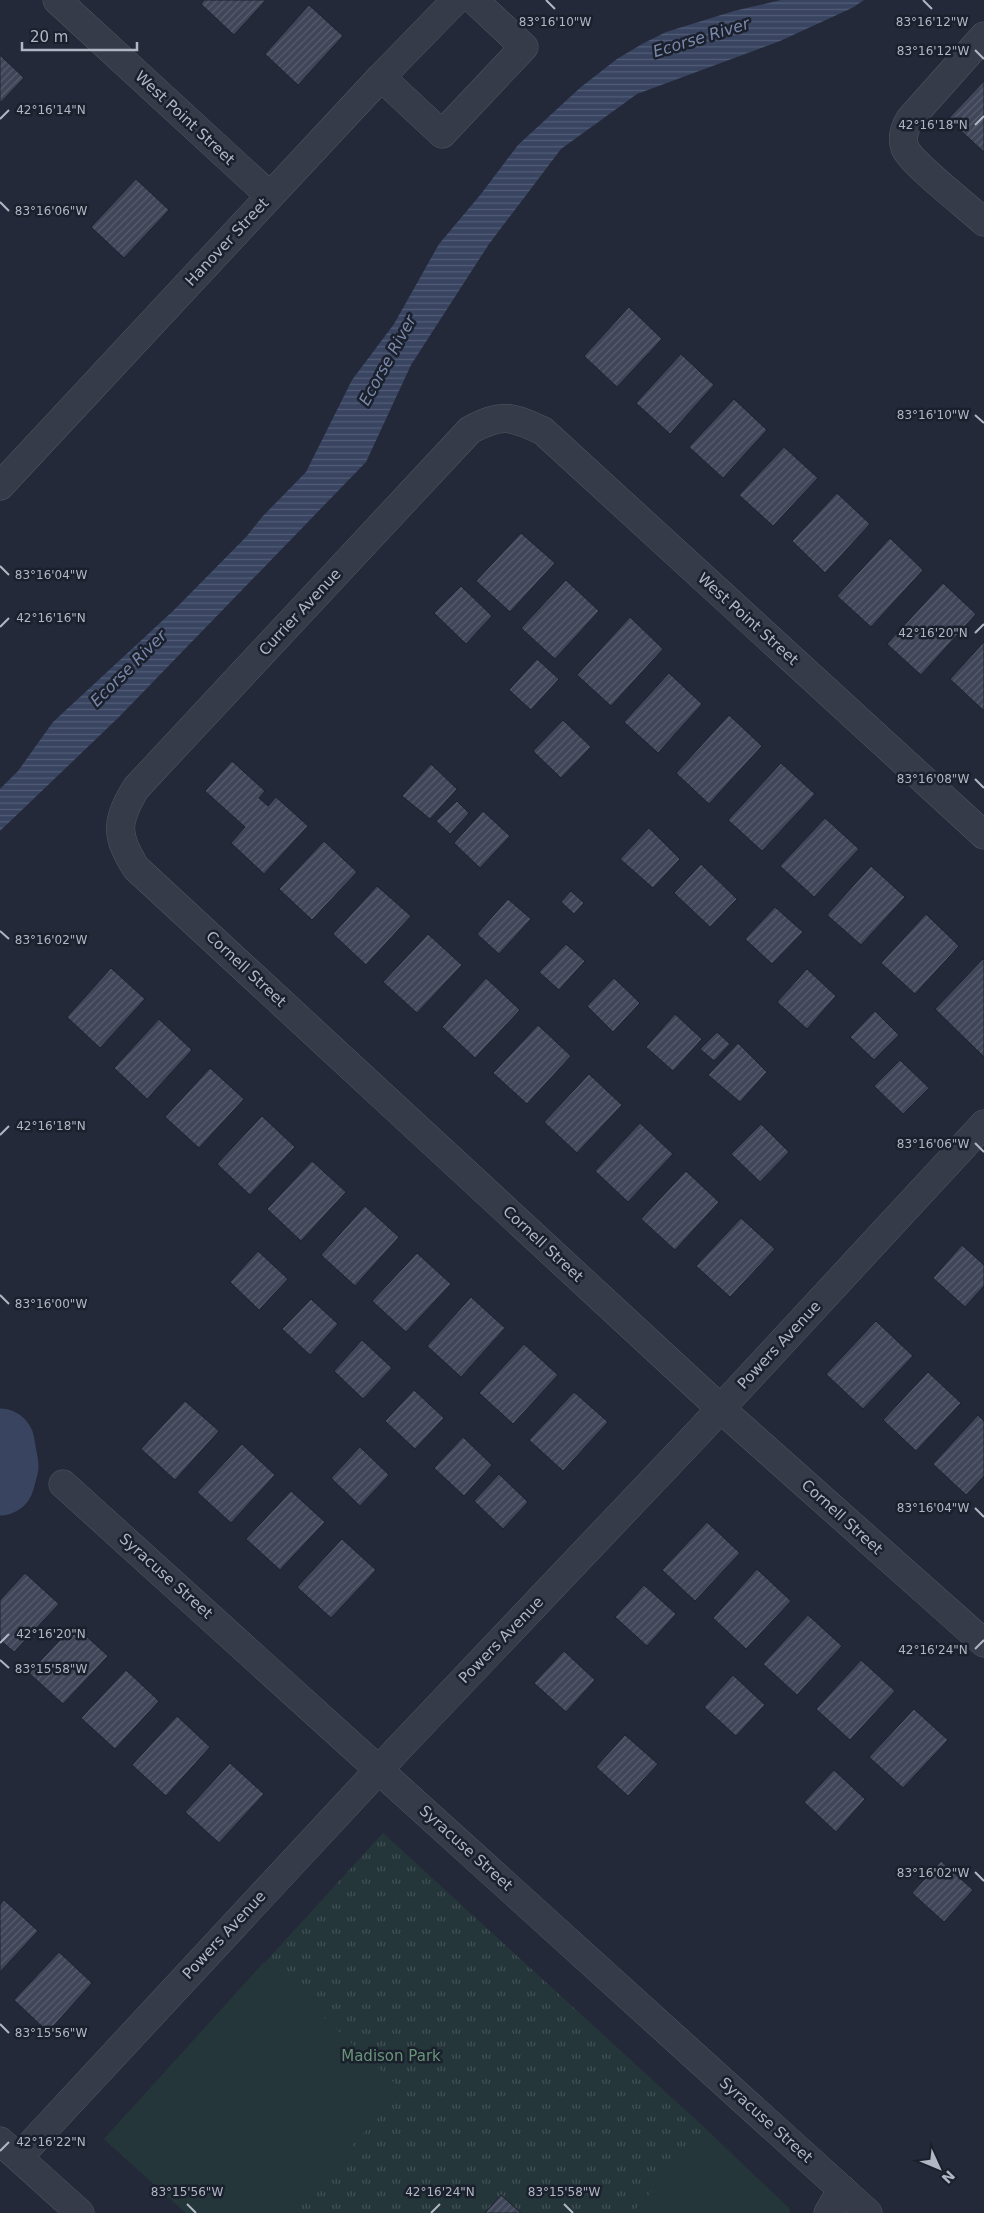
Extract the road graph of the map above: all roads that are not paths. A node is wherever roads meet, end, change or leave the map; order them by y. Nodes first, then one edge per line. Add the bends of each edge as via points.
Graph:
1 (57, 0) edge
2 (456, 0) edge
3 (474, 0) edge
4 (984, 36) edge
5 (381, 77) junction
6 (270, 196) junction
7 (984, 222) edge
8 (505, 419) joint
9 (0, 486) edge
10 (120, 830) joint
11 (984, 835) edge
12 (984, 1124) edge
13 (721, 1408) junction
14 (63, 1484) dead end
15 (984, 1643) edge
16 (378, 1769) junction
17 (10, 2149) edge
18 (842, 2190) junction
19 (80, 2213) edge
20 (828, 2213) edge
21 (868, 2213) edge

1 - 6 street, West Point Street
2 - 5 street, Hanover Street
3 - 5 street via 524,47 442,134
4 - 7 street via 904,129 905,148
5 - 6 street, Hanover Street
6 - 9 street, Hanover Street
8 - 10 street, Currier Avenue via 492,419 470,430 442,459 136,788 122,810
8 - 11 street, West Point Street via 518,419 543,431
10 - 13 street, Cornell Street via 125,850 136,868
12 - 13 street, Powers Avenue
13 - 15 street, Cornell Street
13 - 16 street, Powers Avenue
14 - 16 street, Syracuse Street
16 - 17 street, Powers Avenue
16 - 18 street, Syracuse Street
17 - 19 street
18 - 20 street
18 - 21 street, Syracuse Street

